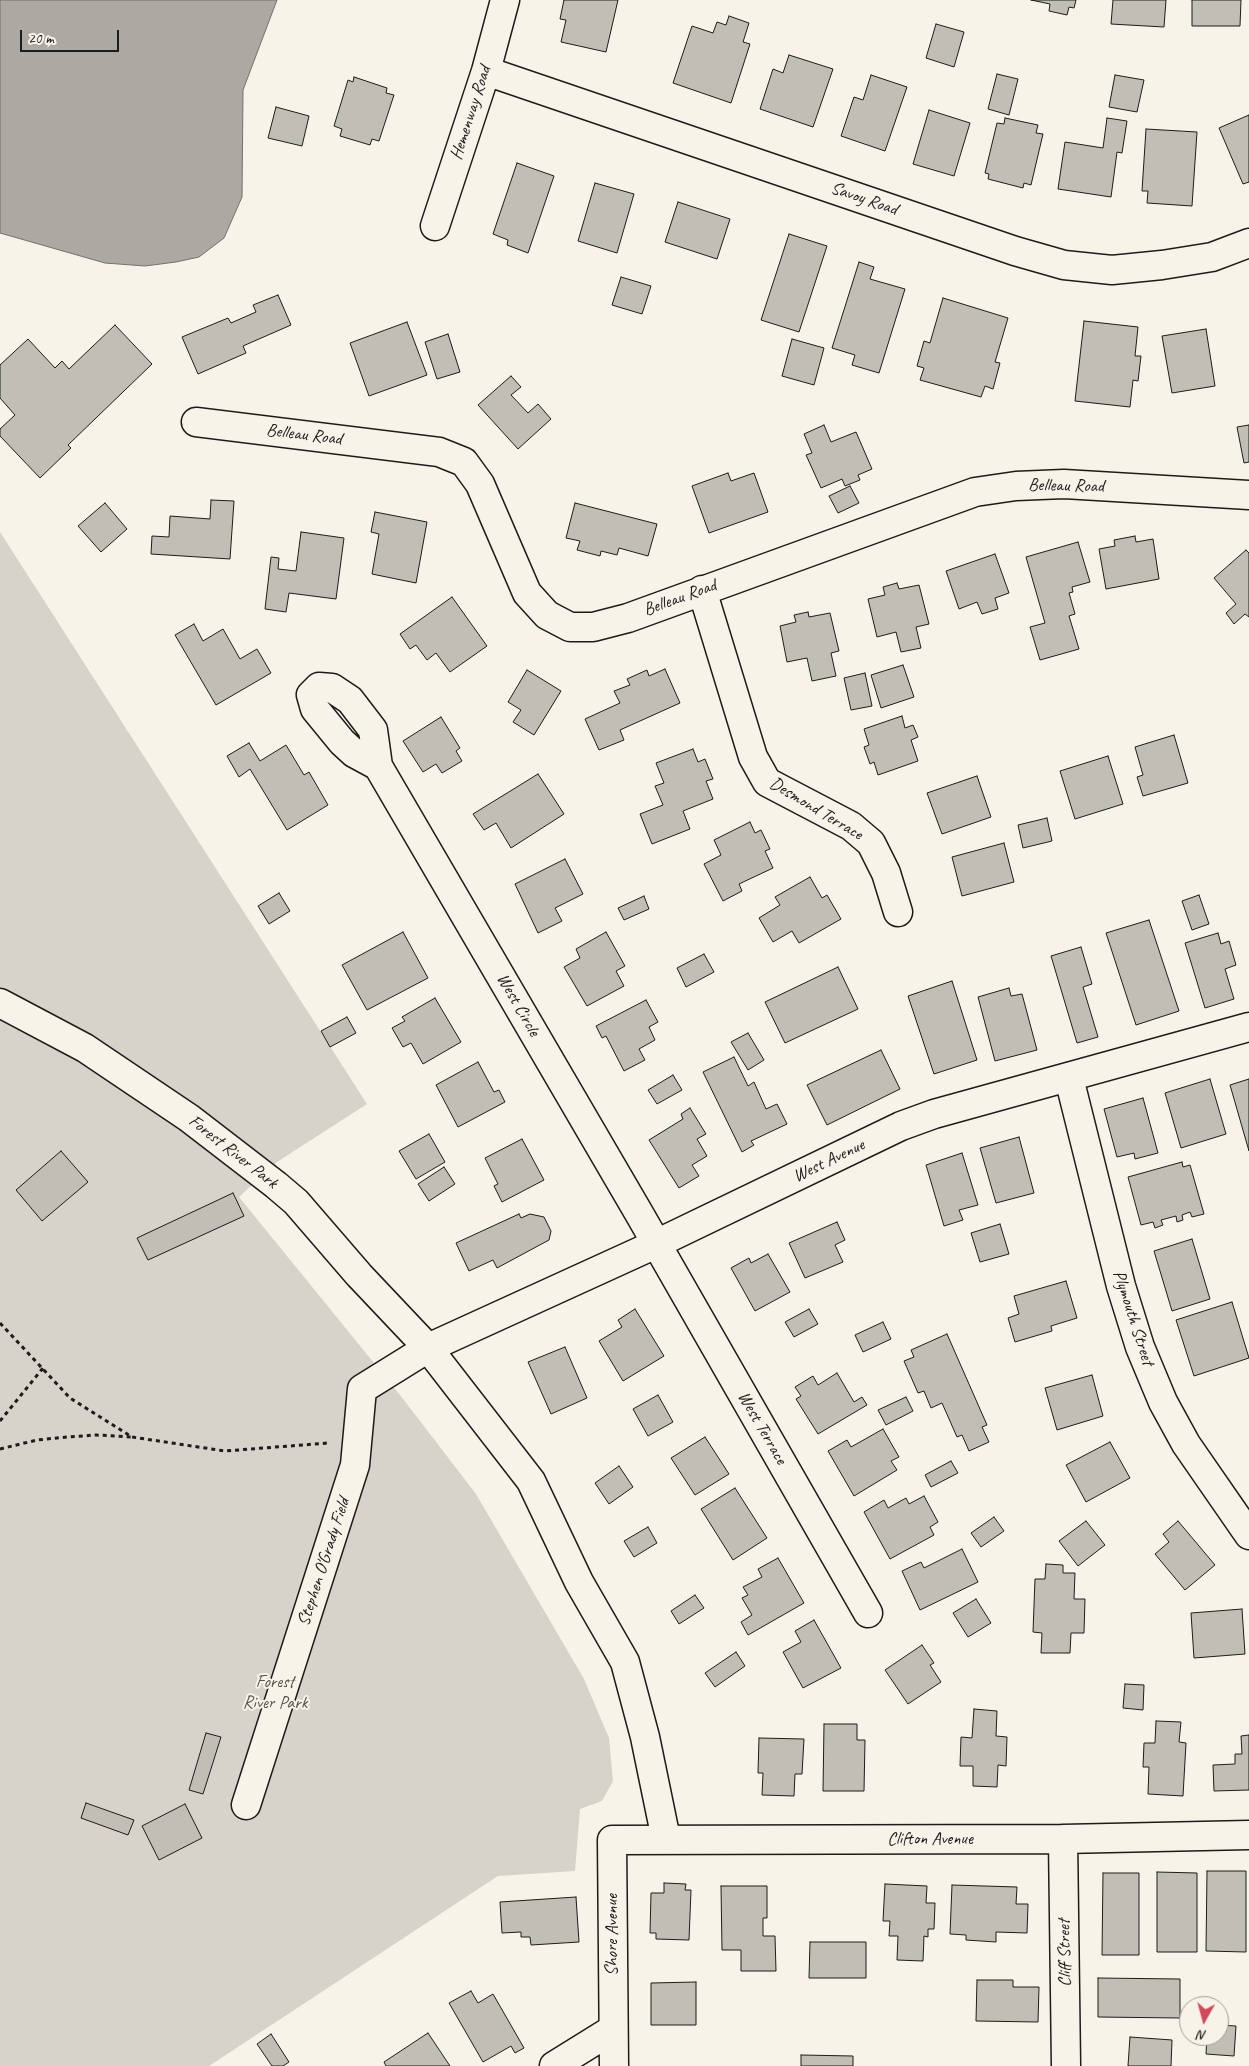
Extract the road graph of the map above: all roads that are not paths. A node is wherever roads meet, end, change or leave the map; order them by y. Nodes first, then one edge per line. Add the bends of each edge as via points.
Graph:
1 (505, 0) edge
2 (486, 71) junction
3 (435, 226) dead end
4 (1249, 243) edge
5 (196, 422) dead end
6 (1249, 495) edge
7 (702, 590) junction
8 (378, 766) dead end
9 (898, 912) dead end
10 (0, 1003) edge
11 (1249, 1028) edge
12 (1068, 1078) junction
13 (656, 1244) junction
14 (428, 1348) junction
15 (1249, 1535) edge
16 (868, 1613) dead end
17 (246, 1805) dead end
18 (1249, 1836) edge
19 (666, 1839) junction
20 (612, 1840) joint
21 (1063, 1840) junction
22 (612, 2030) junction
23 (554, 2066) edge
24 (614, 2066) edge
25 (1066, 2066) edge

1 - 2 street, Hemenway Road
2 - 3 street, Hemenway Road
2 - 4 street, Savoy Road via 1064,265 1112,270 1162,265 1212,256
5 - 7 street, Belleau Road via 439,452 464,462 480,484 527,592 547,615 570,627 593,627 628,618
6 - 7 street, Belleau Road via 1064,484 975,492
7 - 9 street, Desmond Terrace via 753,757 767,782 851,826 871,843 886,873
8 - 13 street, West Circle
10 - 14 street, Forest River Park via 85,1048 189,1118 276,1185 296,1202
11 - 12 street, West Avenue
12 - 13 street, West Avenue via 901,1126
12 - 15 street, Plymouth Street via 1121,1286 1140,1347 1163,1402 1186,1444
13 - 14 street, West Avenue
13 - 16 street, West Terrace
14 - 17 street, Stephen O'Grady Field via 362,1390 355,1465
14 - 19 street, Forest River Park via 531,1481 580,1582 625,1662 645,1737
18 - 21 street, Clifton Avenue
19 - 20 street, Clifton Avenue
19 - 21 street, Clifton Avenue
20 - 22 street, Shore Avenue
21 - 25 street, Cliff Street
22 - 23 street
22 - 24 street, Shore Avenue

